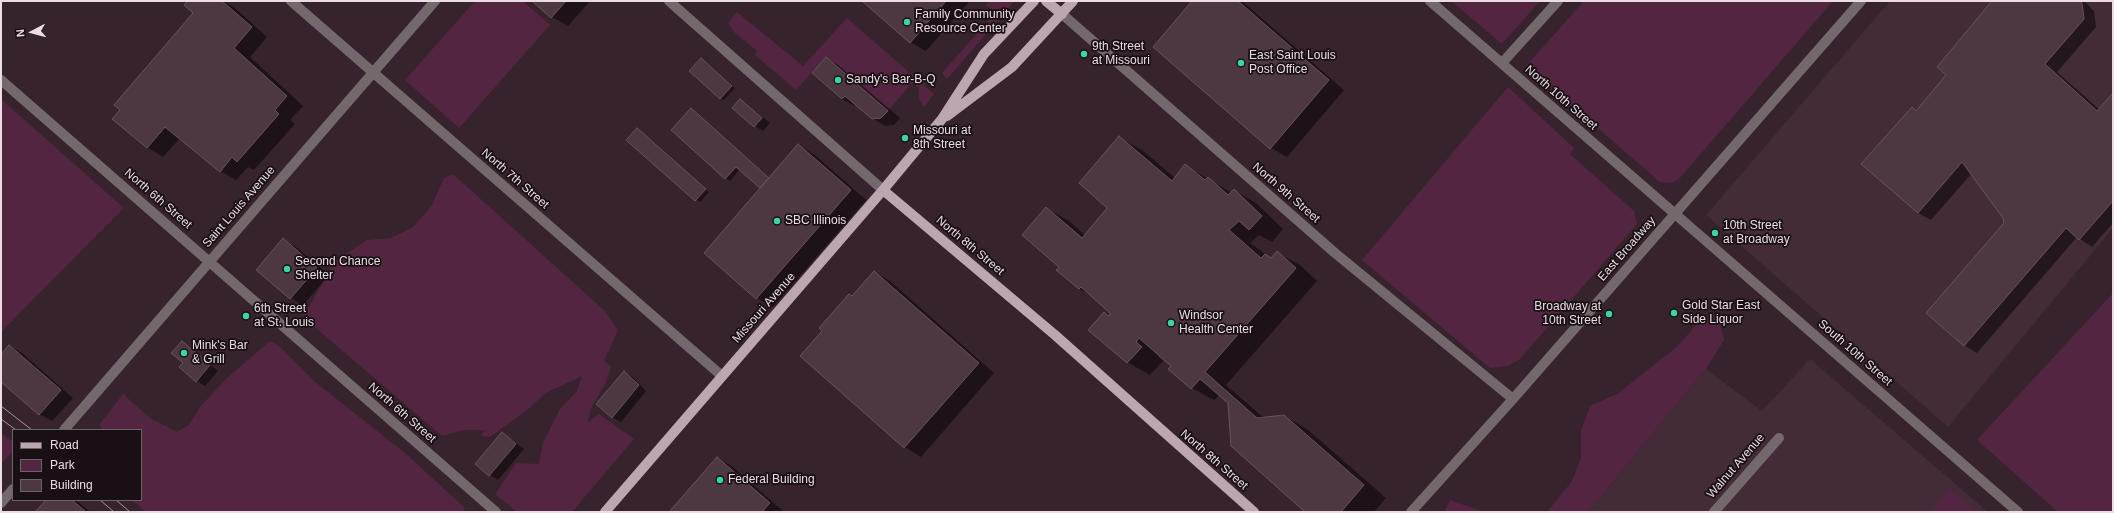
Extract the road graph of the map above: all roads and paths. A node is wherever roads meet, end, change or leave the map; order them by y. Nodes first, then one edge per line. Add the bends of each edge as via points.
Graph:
1 (291, 1) edge
2 (435, 1) edge
3 (669, 1) edge
4 (1034, 1) edge
5 (1046, 1) edge
6 (1073, 1) edge
7 (1430, 1) edge
8 (1558, 1) edge
9 (1861, 1) edge
10 (1062, 14) junction
11 (1502, 64) junction
12 (373, 72) junction
13 (1, 80) edge
14 (942, 119) junction
15 (883, 190) junction
16 (1674, 215) junction
17 (209, 261) junction
18 (722, 376) junction
19 (1513, 399) junction
20 (65, 429) edge
21 (1779, 438) dead end
22 (12, 490) edge
23 (1, 503) edge
24 (496, 512) edge
25 (605, 512) edge
26 (1254, 512) edge
27 (1411, 512) edge
28 (1714, 512) edge
29 (2018, 512) edge

1 - 12 street, North 7th Street
2 - 12 street, Saint Louis Avenue
3 - 15 street, North 8th Street
4 - 14 main road, Missouri Avenue via 984,54
5 - 10 main road, North 9th Street
6 - 10 main road, Missouri Avenue
7 - 11 street, North 10th Street
8 - 11 street
9 - 16 street, East Broadway
10 - 14 main road, Missouri Avenue via 1012,67
10 - 19 street, North 9th Street via 1335,253
11 - 16 street, North 10th Street
12 - 17 street, Saint Louis Avenue
12 - 18 street, North 7th Street
13 - 17 street, North 6th Street
14 - 15 main road, Missouri Avenue
15 - 18 main road, Missouri Avenue
15 - 26 main road, North 8th Street via 1055,335
16 - 19 street, East Broadway
16 - 29 street, South 10th Street
17 - 20 street, Saint Louis Avenue
17 - 24 street, North 6th Street
18 - 25 main road, Missouri Avenue
19 - 27 street, East Broadway
21 - 28 street, Walnut Avenue
22 - 23 street

